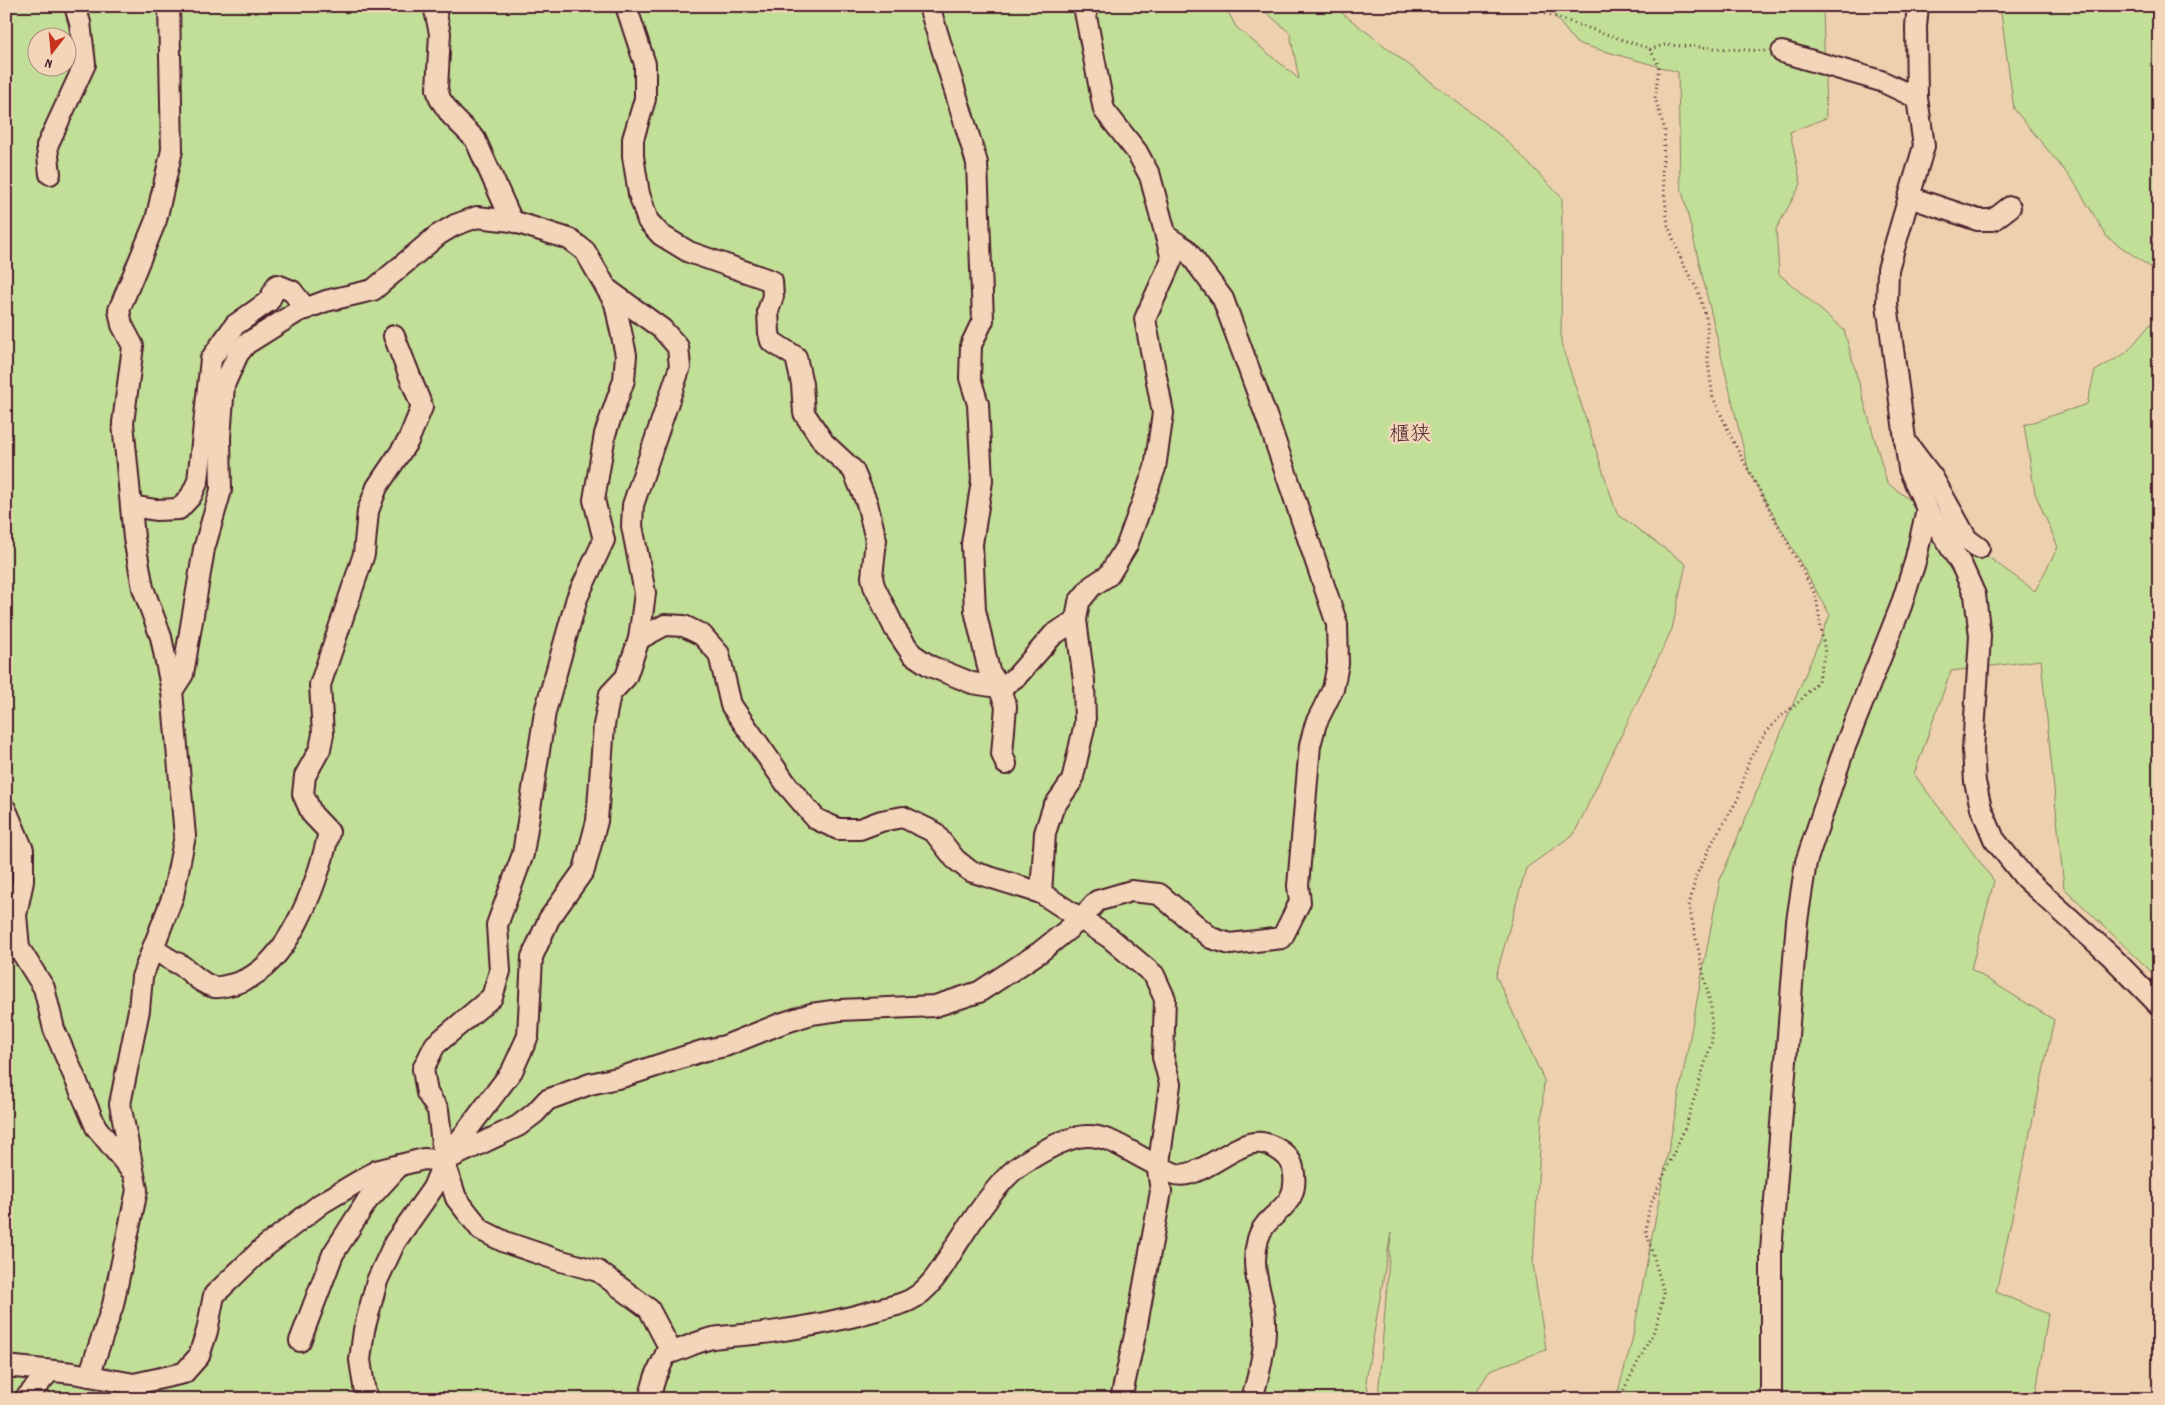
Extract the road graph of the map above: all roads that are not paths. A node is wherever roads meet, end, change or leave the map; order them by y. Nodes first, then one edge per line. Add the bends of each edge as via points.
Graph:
1 (74, 6) edge
2 (169, 6) edge
3 (434, 6) edge
4 (626, 6) edge
5 (929, 6) edge
6 (1084, 6) edge
7 (1918, 6) edge
8 (1782, 52) road end
9 (1917, 98) junction
10 (50, 174) dead end
11 (1909, 197) junction
12 (2010, 207) dead end
13 (512, 221) junction
14 (1166, 236) junction
15 (606, 288) junction
16 (306, 308) junction
17 (394, 336) dead end
18 (1905, 441) junction
19 (131, 506) junction
20 (1927, 509) junction
21 (1979, 548) dead end
22 (1076, 620) junction
23 (639, 639) junction
24 (998, 685) junction
25 (172, 691) junction
26 (1006, 764) dead end
27 (6, 810) edge
28 (1041, 893) junction
29 (1081, 919) junction
30 (153, 948) junction
31 (2159, 1005) edge
32 (444, 1161) junction
33 (400, 1165) junction
34 (1159, 1167) junction
35 (133, 1172) junction
36 (300, 1341) dead end
37 (666, 1354) junction
38 (6, 1366) edge
39 (50, 1371) junction
40 (89, 1376) junction
41 (25, 1399) edge
42 (368, 1399) edge
43 (649, 1399) edge
44 (1121, 1399) edge
45 (1252, 1399) edge
46 (1771, 1399) edge

1 - 10 street via 80,23 85,64 46,146
2 - 19 street via 172,150 156,220 119,310 132,346 123,422
3 - 13 street via 440,33 437,89 440,99 475,139
4 - 24 street via 645,64 645,99 633,139 633,156 639,194 648,220 662,235 689,252 772,281 773,296 768,311 771,341 796,357 804,413 824,443 854,470 867,503 876,540 874,586 895,630 912,654 930,666 972,683
5 - 24 street via 977,163 983,320 971,345 970,378 978,404 982,481 973,553 975,610 989,672
6 - 14 street via 1104,110 1137,152 1150,176
7 - 9 street
8 - 9 street via 1881,81
9 - 11 street via 1924,146
11 - 12 street via 1978,220 1993,220
11 - 18 street via 1888,269 1887,304
13 - 15 street via 569,239 585,251
13 - 16 street via 478,217 455,225 438,234 373,290
14 - 22 street via 1172,258 1145,319 1163,413 1155,468 1127,545 1109,575 1092,586 1079,602
14 - 29 street via 1186,249 1223,300 1268,420 1337,624 1338,664 1333,689 1316,723 1310,744 1298,886 1300,902 1282,938 1230,944 1212,938 1159,894 1130,891 1097,901
15 - 23 street via 662,329 678,347 680,367 633,505 632,526 645,593
15 - 32 street via 615,303 626,355 624,380 605,434 594,500 604,540 577,598 545,712 523,854 497,925 500,971 492,996 435,1045 423,1069 428,1093 438,1110
16 - 19 street via 292,291 277,285 269,301 236,325 222,340 211,359 198,481 191,496 179,509
16 - 25 street via 246,344 224,385 221,490 204,549 183,674
17 - 30 street via 422,407 408,441 377,488 368,511 364,554 320,685 323,734 320,749 305,776 303,794 312,814 329,832 322,862 297,921 279,952 256,975 241,983 215,988
18 - 20 street via 1909,469
18 - 21 street via 1934,478 1967,539
19 - 25 street via 143,588 161,637
20 - 31 street via 1962,566 1974,595 1980,636 1973,750 1975,782 1981,808 1994,838 2025,878 2111,956
20 - 46 street via 1901,606 1844,749 1806,862 1796,921 1772,1251
22 - 24 street via 1053,635 1017,676 1006,684
22 - 28 street via 1084,681 1085,723 1072,781 1054,808 1045,833
23 - 28 street via 665,625 684,626 702,635 719,654 731,705 787,786 816,819 838,829 860,829 903,817 934,832 955,859 970,871
23 - 32 street via 626,677 610,694 604,725 597,821 584,870 549,918 532,957 528,1036 512,1071
24 - 26 street via 1006,706 1002,754
25 - 30 street via 185,836 173,896
27 - 35 street via 23,850 23,881 16,915 19,948 44,988 54,1029 96,1127
28 - 29 street
29 - 32 street via 1040,952 979,992 935,1006 811,1014 726,1046 590,1084 547,1100 518,1126
29 - 34 street via 1110,938 1154,975 1165,999 1163,1057 1170,1084
30 - 35 street via 142,976 139,1010 120,1104
32 - 33 street via 424,1159
32 - 37 street via 456,1198 481,1230 505,1242 598,1270 649,1309 669,1347
32 - 42 street via 433,1188 395,1242 377,1281 360,1360
33 - 36 street via 367,1201 333,1254
33 - 40 street via 376,1171 322,1203 262,1249 214,1295 199,1356 184,1373 134,1384
34 - 37 street via 1112,1140 1094,1135 1074,1137 1019,1166 991,1197 942,1268 911,1300 851,1318 771,1332 710,1338
34 - 44 street via 1160,1191
34 - 45 street via 1178,1175 1191,1173 1254,1142 1273,1145 1292,1164 1294,1185 1288,1203 1258,1237 1255,1277 1265,1320 1264,1348
35 - 40 street via 137,1190 113,1305
37 - 43 street
38 - 39 street
39 - 40 street
39 - 41 street

